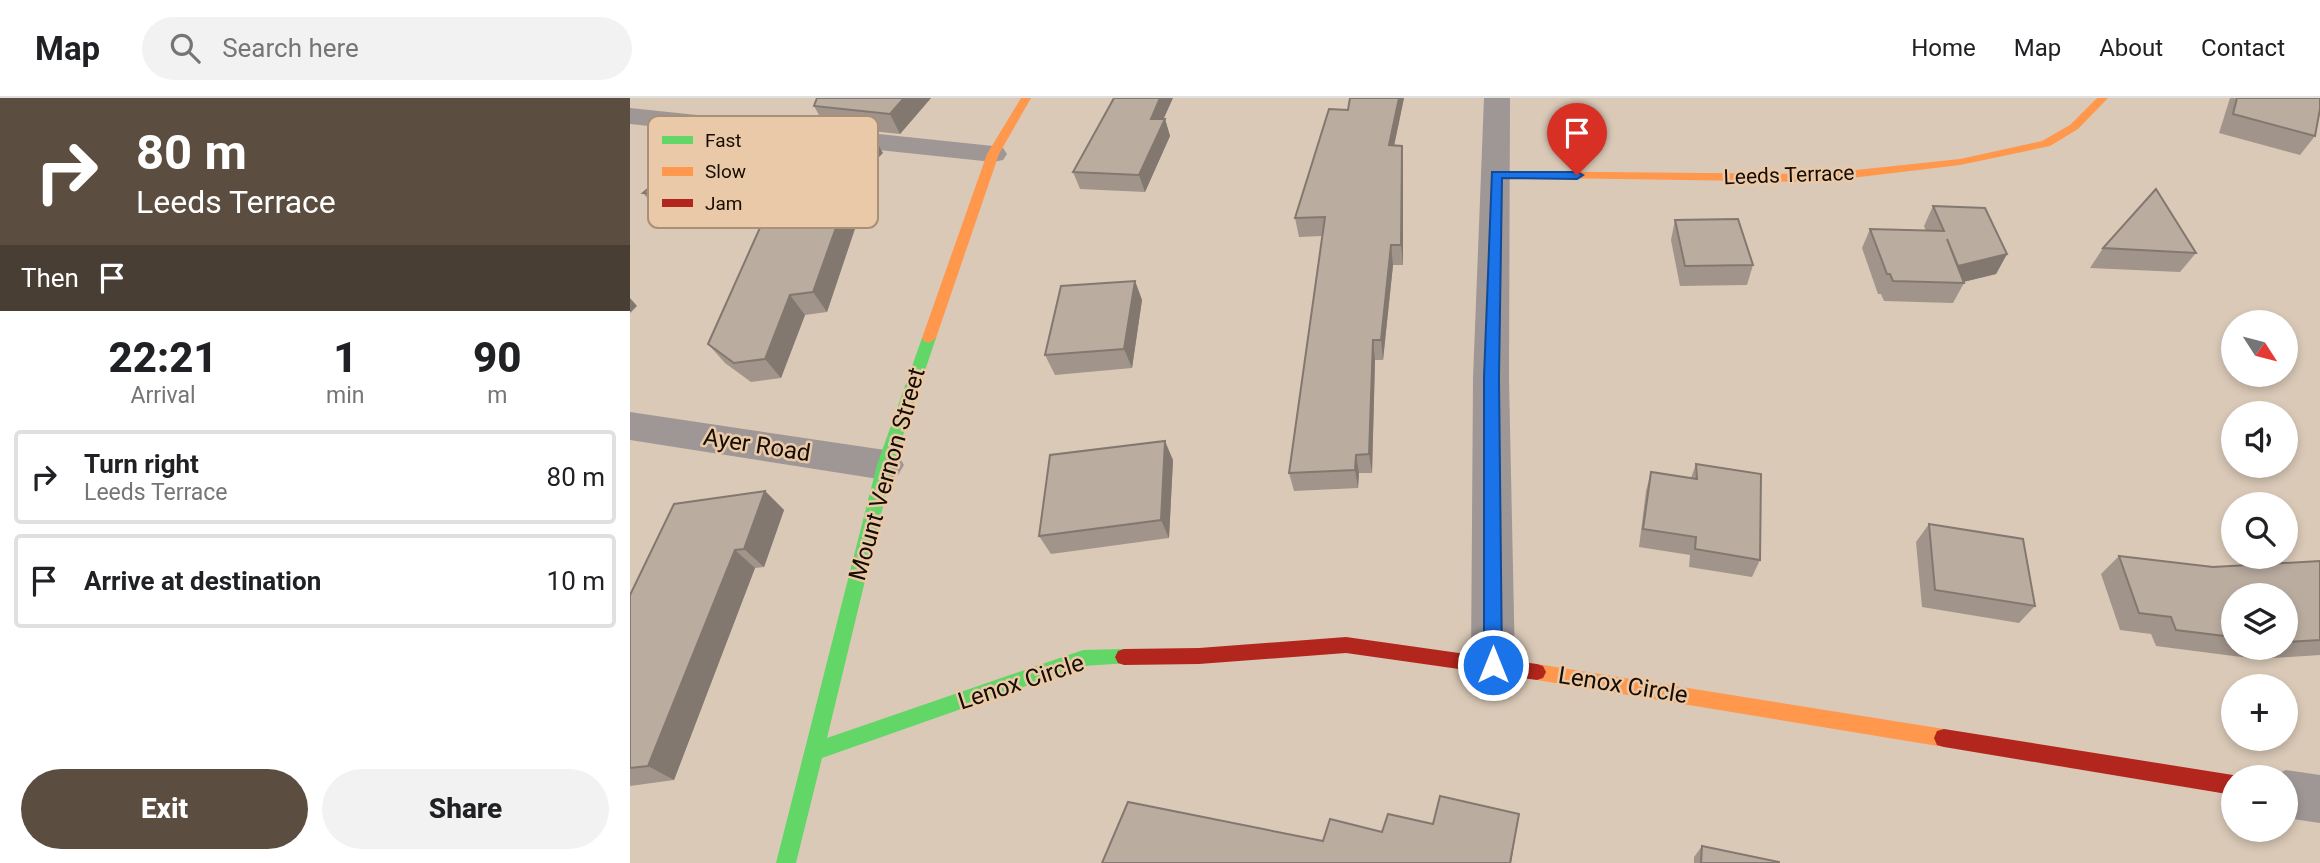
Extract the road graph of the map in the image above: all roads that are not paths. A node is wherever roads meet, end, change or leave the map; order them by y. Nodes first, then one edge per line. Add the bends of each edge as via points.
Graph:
1 (1026, 98) edge
2 (1497, 98) edge
3 (2103, 98) edge
4 (630, 116) edge
5 (648, 118) edge
6 (878, 142) edge
7 (993, 154) junction
8 (1497, 174) junction
9 (630, 426) edge
10 (885, 465) junction
11 (1493, 665) junction
12 (813, 751) junction
13 (2221, 783) edge
14 (2298, 796) edge
15 (2320, 799) edge
16 (786, 863) edge

1 - 7 street, Mount Vernon Street
2 - 8 street
3 - 8 street, Leeds Terrace via 2074,127 2046,144 1960,162 1818,178
4 - 5 street
6 - 7 street
7 - 10 street, Mount Vernon Street
8 - 11 street via 1491,377
9 - 10 street, Ayer Road
10 - 12 street, Mount Vernon Street
11 - 12 street, Lenox Circle via 1346,645 1199,656 1083,658
11 - 13 street, Lenox Circle
12 - 16 street, Mount Vernon Street
14 - 15 street

